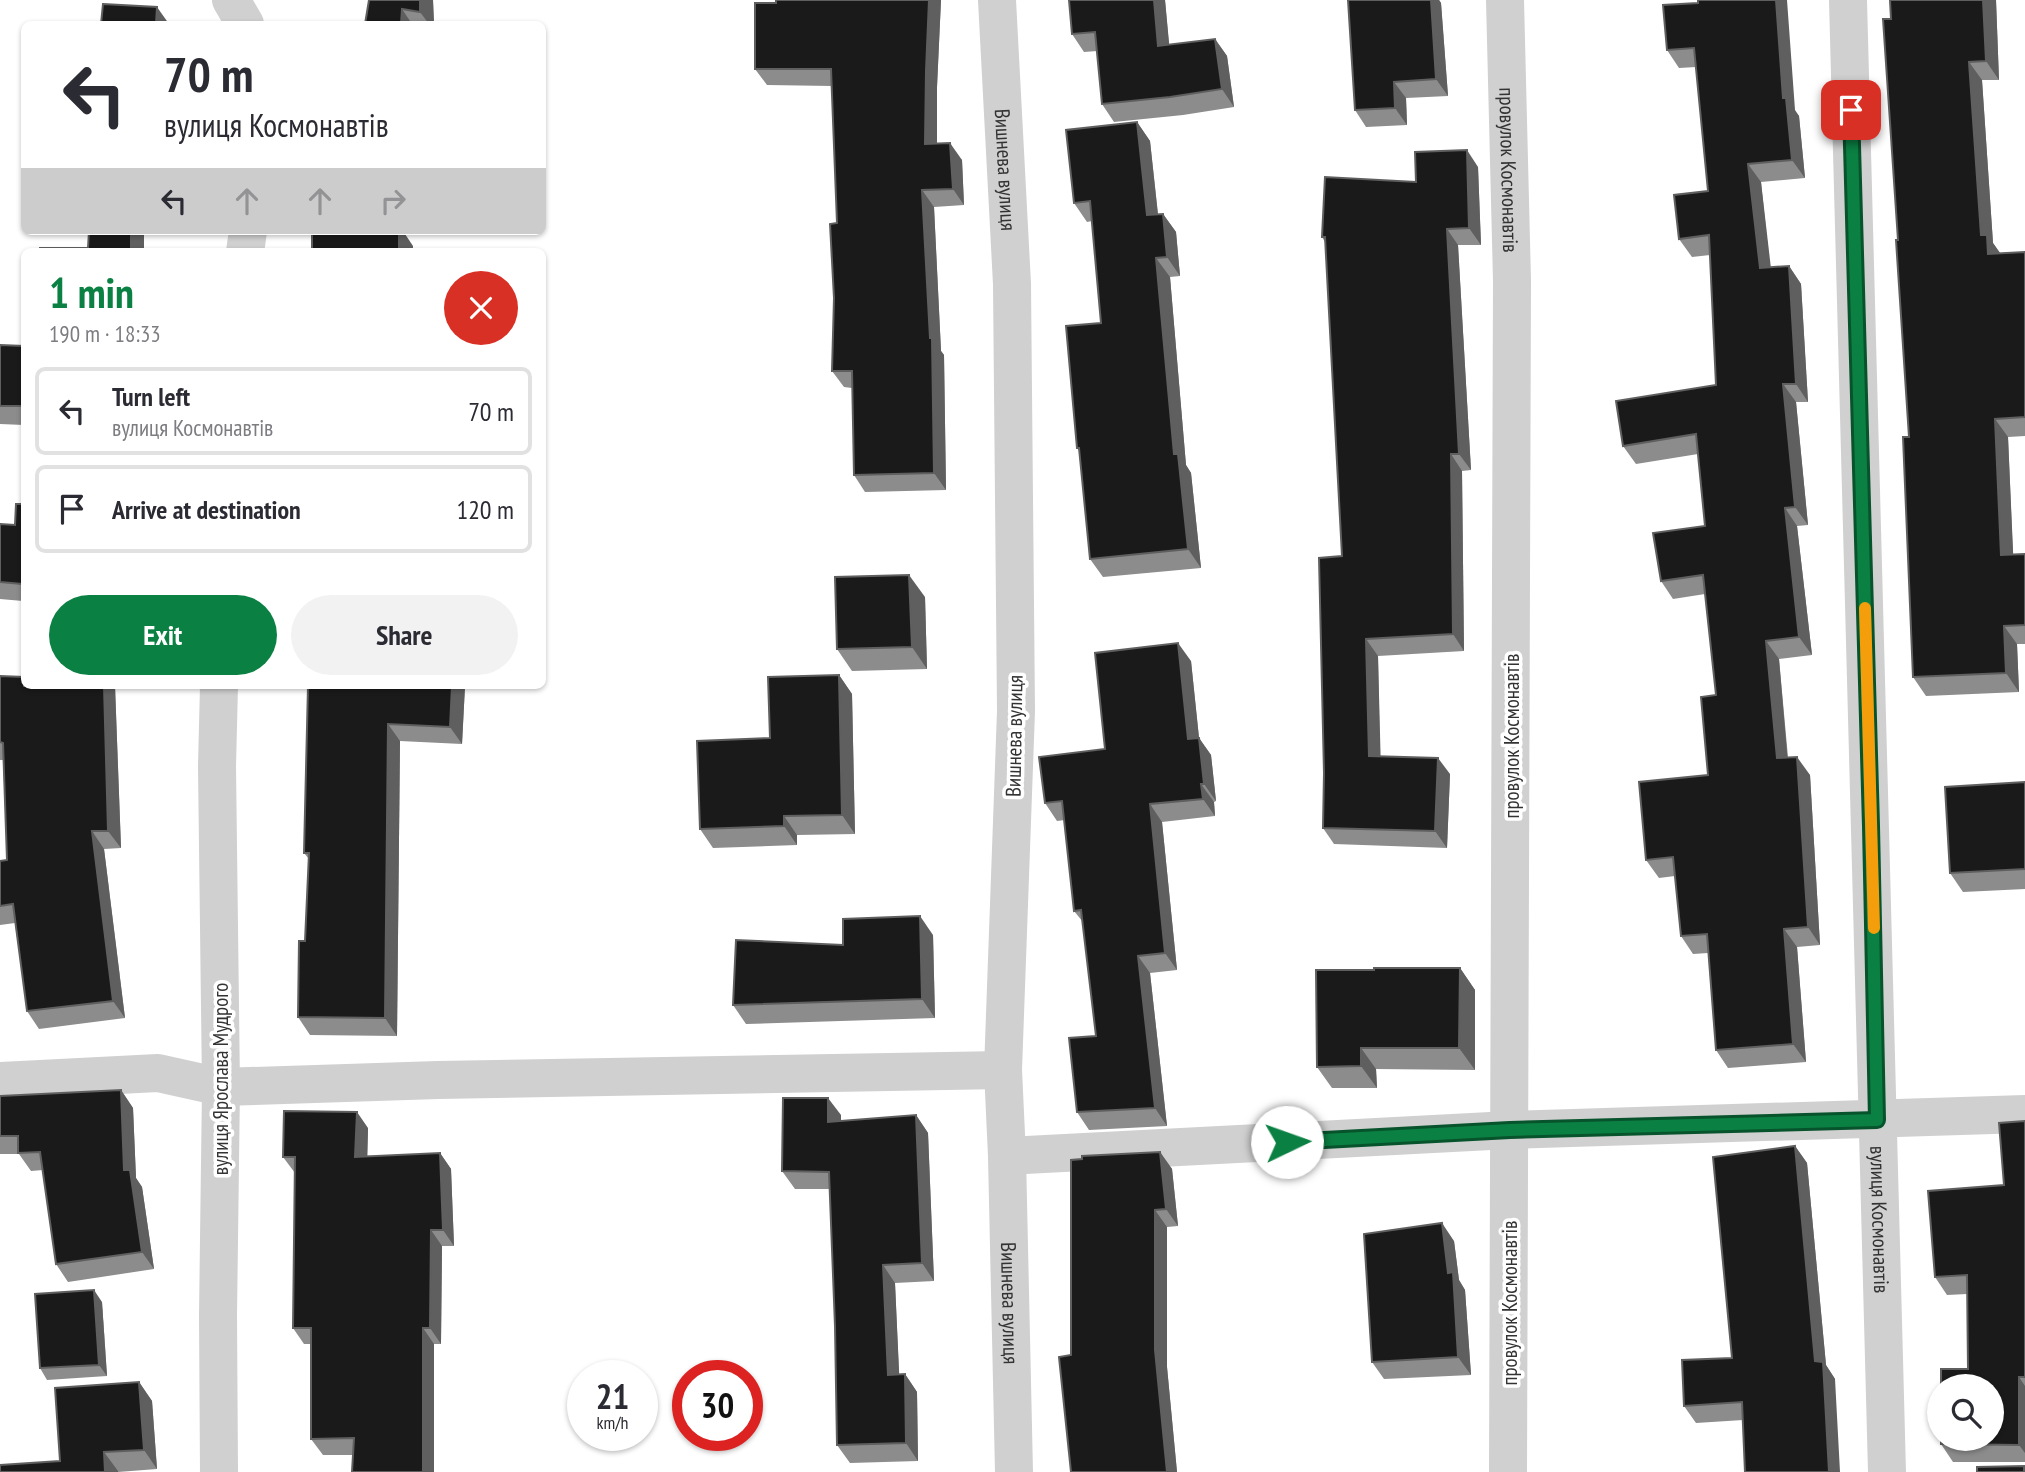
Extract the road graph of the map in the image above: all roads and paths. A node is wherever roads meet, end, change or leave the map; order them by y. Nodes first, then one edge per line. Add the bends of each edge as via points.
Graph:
1 (231, 0) edge
2 (998, 0) edge
3 (1505, 0) edge
4 (1848, 0) edge
5 (243, 21) edge
6 (219, 689) edge
7 (1003, 1070) junction
8 (0, 1081) edge
9 (221, 1087) junction
10 (2025, 1114) edge
11 (1877, 1120) junction
12 (1510, 1130) junction
13 (1007, 1156) junction
14 (219, 1472) edge
15 (1014, 1472) edge
16 (1508, 1472) edge
17 (1887, 1472) edge

1 - 5 street
2 - 7 street, Вишнева вулиця via 1012,284 1016,711
3 - 12 street, провулок Космонавтів via 1512,281
4 - 11 street, вулиця Космонавтів
6 - 9 street, вулиця Ярослава Мудрого
7 - 9 street
7 - 13 street, Вишнева вулиця
8 - 9 street via 158,1073
9 - 14 street, вулиця Ярослава Мудрого
10 - 11 street
11 - 12 street
11 - 17 street, вулиця Космонавтів
12 - 13 street
12 - 16 street, провулок Космонавтів
13 - 15 street, Вишнева вулиця

